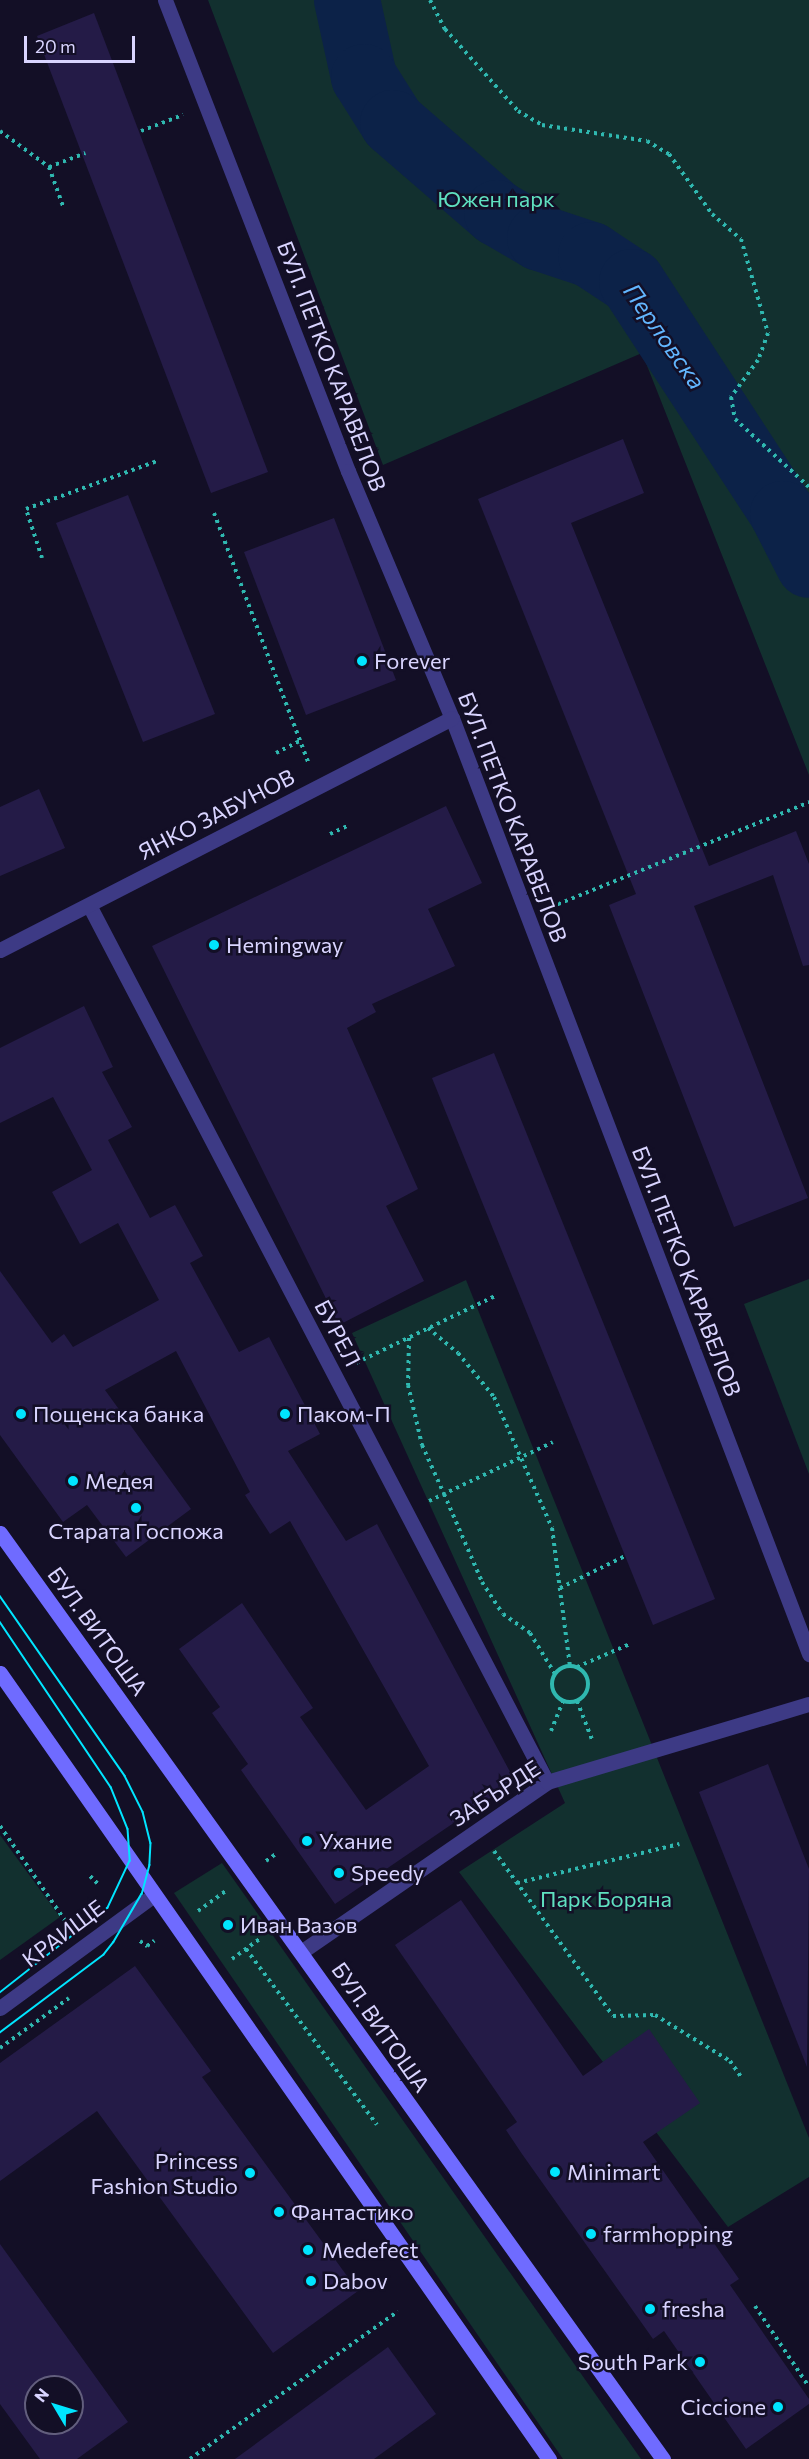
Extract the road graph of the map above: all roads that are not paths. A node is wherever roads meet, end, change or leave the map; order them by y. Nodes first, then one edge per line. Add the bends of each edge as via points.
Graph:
1 (165, 0) edge
2 (452, 718) junction
3 (89, 905) junction
4 (0, 950) edge
5 (0, 1533) edge
6 (809, 1654) edge
7 (0, 1673) edge
8 (809, 1704) edge
9 (547, 1782) junction
10 (154, 1895) junction
11 (300, 1952) junction
12 (0, 2008) edge
13 (549, 2459) edge
14 (663, 2459) edge

1 - 2 street, БУЛ. ПЕТКО КАРАВЕЛОВ via 348,471
2 - 3 street, ЯНКО ЗАБУНОВ
2 - 6 street, БУЛ. ПЕТКО КАРАВЕЛОВ
3 - 4 street, ЯНКО ЗАБУНОВ
3 - 9 street, БУРЕЛ
5 - 11 street, БУЛ. ВИТОША
7 - 10 street
8 - 9 street, ЗАБЪРДЕ
9 - 11 street, ЗАБЪРДЕ
10 - 12 street, КРАИЩЕ
10 - 13 street
11 - 14 street, БУЛ. ВИТОША

